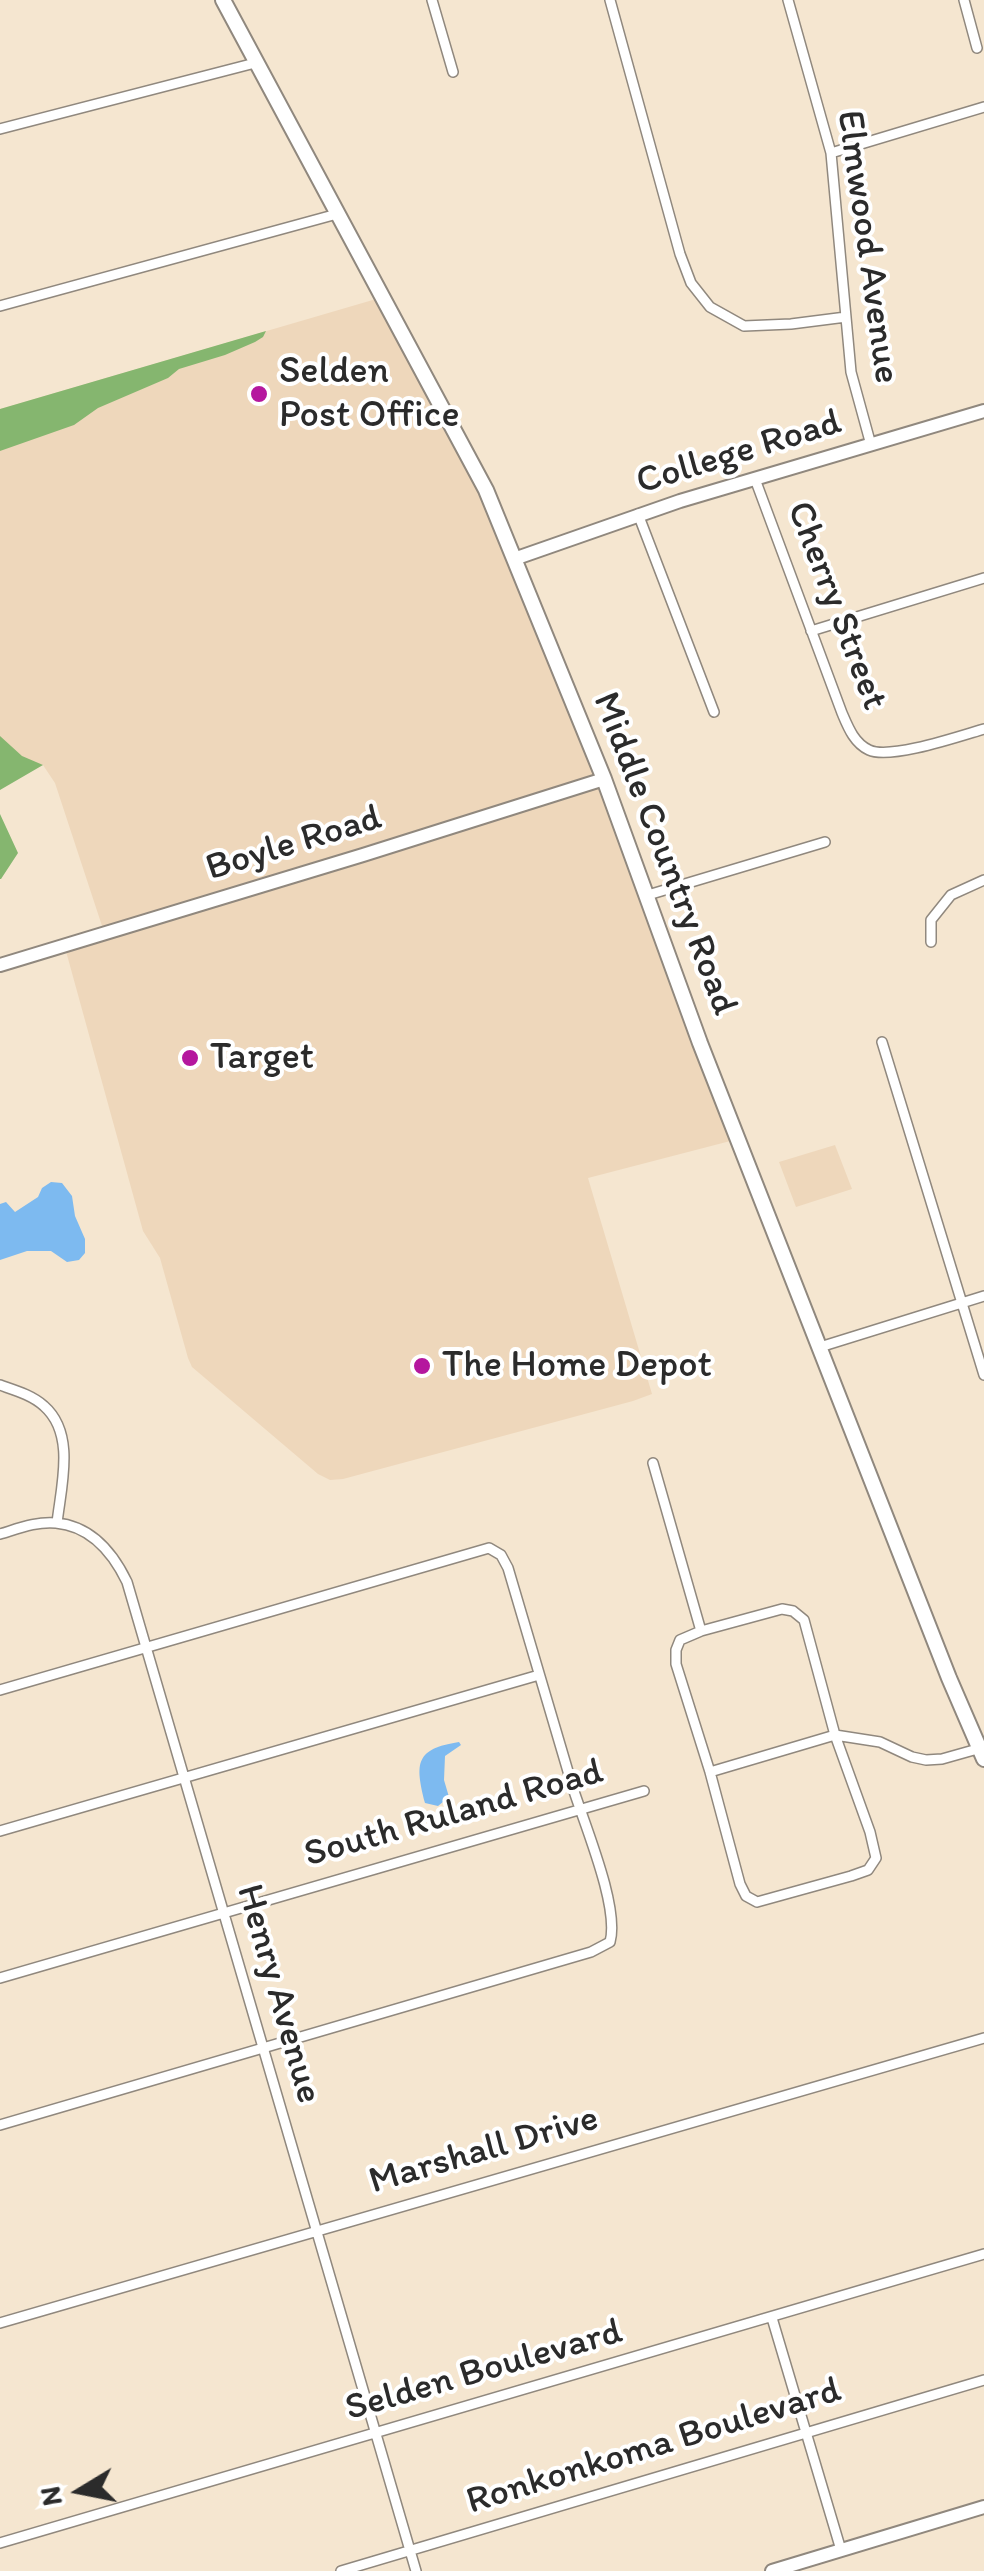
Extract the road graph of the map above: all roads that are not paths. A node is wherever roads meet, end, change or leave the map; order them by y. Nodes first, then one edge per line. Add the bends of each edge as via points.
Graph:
1 (223, 0) edge
2 (432, 0) edge
3 (610, 0) edge
4 (788, 0) edge
5 (964, 0) edge
6 (977, 48) dead end
7 (255, 62) junction
8 (452, 72) dead end
9 (984, 107) edge
10 (0, 129) edge
11 (831, 153) junction
12 (337, 214) junction
13 (0, 306) edge
14 (846, 317) junction
15 (984, 411) edge
16 (871, 445) junction
17 (755, 479) junction
18 (638, 514) junction
19 (514, 559) junction
20 (984, 578) edge
21 (812, 631) junction
22 (714, 712) dead end
23 (984, 729) edge
24 (604, 779) junction
25 (825, 842) dead end
26 (984, 880) edge
27 (648, 895) junction
28 (931, 942) dead end
29 (0, 965) edge
30 (882, 1042) dead end
31 (984, 1296) edge
32 (964, 1302) junction
33 (820, 1346) junction
34 (984, 1375) edge
35 (0, 1384) edge
36 (653, 1462) dead end
37 (58, 1523) junction
38 (0, 1534) edge
39 (700, 1630) junction
40 (147, 1648) junction
41 (539, 1675) junction
42 (0, 1690) edge
43 (834, 1735) junction
44 (983, 1751) edge
45 (710, 1772) junction
46 (184, 1778) junction
47 (644, 1790) dead end
48 (580, 1809) junction
49 (0, 1832) edge
50 (223, 1912) junction
51 (0, 1978) edge
52 (984, 2038) edge
53 (264, 2047) junction
54 (0, 2125) edge
55 (316, 2231) junction
56 (984, 2254) edge
57 (772, 2318) junction
58 (0, 2323) edge
59 (984, 2380) edge
60 (808, 2432) junction
61 (374, 2434) junction
62 (984, 2508) edge
63 (0, 2543) edge
64 (842, 2550) junction
65 (410, 2551) junction
66 (341, 2571) edge
67 (416, 2571) edge
68 (772, 2571) edge

1 - 7 main road, Middle Country Road
2 - 8 street
3 - 14 street via 691,282 710,307 744,326
4 - 11 street, Elmwood Avenue
5 - 6 street
7 - 10 street
7 - 12 main road, Middle Country Road
9 - 11 street
11 - 14 street, Elmwood Avenue
12 - 13 street
12 - 19 main road, Middle Country Road via 486,490
14 - 16 street, Elmwood Avenue via 851,372
15 - 16 street, College Road
16 - 17 street, College Road
17 - 18 street, College Road
17 - 21 street, Cherry Street
18 - 19 street, College Road
18 - 22 street
19 - 24 main road, Middle Country Road
20 - 21 street
21 - 23 street, Cherry Street via 848,726 866,749 892,753
24 - 27 main road, Middle Country Road
24 - 29 street, Boyle Road
25 - 27 street
26 - 28 street via 951,895 931,920
27 - 33 main road, Middle Country Road
30 - 32 street
31 - 32 street
32 - 33 street
32 - 34 street
33 - 44 main road, Middle Country Road
35 - 37 street via 44,1405 54,1419 64,1458
36 - 39 street
37 - 38 street
37 - 40 street, Henry Avenue via 87,1534 116,1560
39 - 43 street via 782,1610 804,1620
39 - 45 street via 680,1640 676,1664
40 - 41 street via 490,1548 508,1568
40 - 42 street
40 - 46 street, Henry Avenue
41 - 46 street
41 - 48 street
43 - 44 street via 880,1742 926,1760
43 - 45 street
43 - 45 street via 876,1858 868,1870 850,1876 757,1902 746,1896
46 - 49 street
46 - 50 street, Henry Avenue
47 - 48 street, South Ruland Road
48 - 50 street, South Ruland Road
48 - 53 street via 605,1888 610,1942
50 - 51 street, South Ruland Road
50 - 53 street, Henry Avenue
52 - 55 street, Marshall Drive
53 - 54 street
53 - 55 street, Henry Avenue
55 - 58 street, Marshall Drive
55 - 61 street, Henry Avenue
56 - 57 street, Selden Boulevard
57 - 60 street
57 - 61 street, Selden Boulevard
59 - 60 street, Ronkonkoma Boulevard
60 - 64 street
60 - 65 street, Ronkonkoma Boulevard
61 - 63 street, Selden Boulevard
61 - 65 street, Henry Avenue
62 - 64 street
64 - 68 street
65 - 66 street, Ronkonkoma Boulevard
65 - 67 street, Henry Avenue

